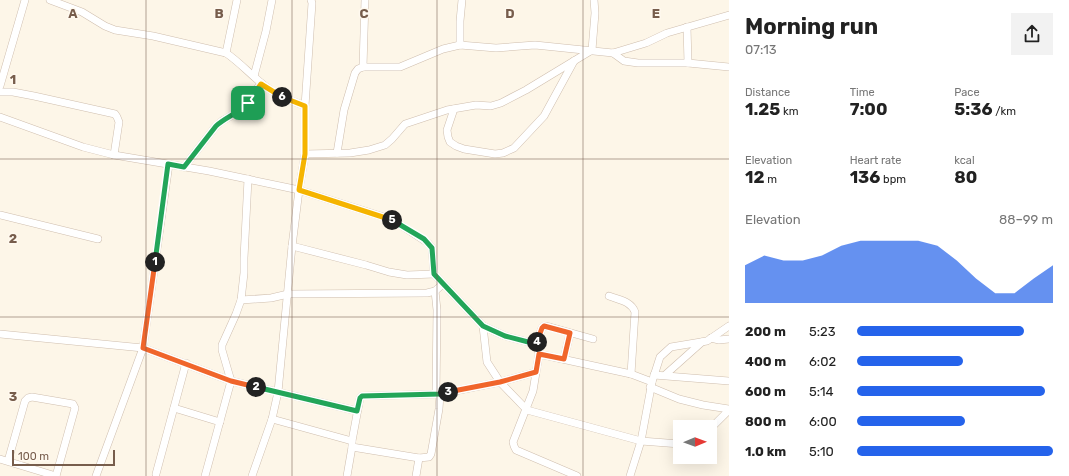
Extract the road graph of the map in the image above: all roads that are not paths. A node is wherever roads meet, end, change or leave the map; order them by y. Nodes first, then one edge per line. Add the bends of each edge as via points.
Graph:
1 (25, 0) edge
2 (50, 0) edge
3 (237, 0) edge
4 (272, 0) edge
5 (311, 0) edge
6 (365, 0) edge
7 (462, 0) edge
8 (594, 0) edge
9 (729, 15) edge
10 (687, 27) junction
11 (460, 45) junction
12 (592, 50) junction
13 (226, 53) junction
14 (613, 53) junction
15 (574, 61) junction
16 (688, 63) junction
17 (363, 67) junction
18 (729, 67) edge
19 (254, 76) junction
20 (261, 84) junction
21 (0, 86) edge
22 (0, 92) edge
23 (305, 106) junction
24 (454, 109) junction
25 (0, 117) edge
26 (305, 154) junction
27 (337, 154) junction
28 (114, 155) junction
29 (168, 164) junction
30 (184, 167) junction
31 (248, 179) junction
32 (299, 190) junction
33 (0, 216) edge
34 (98, 239) dead end
35 (292, 246) junction
36 (434, 274) junction
37 (443, 284) junction
38 (435, 291) junction
39 (288, 294) junction
40 (609, 296) dead end
41 (241, 300) junction
42 (483, 326) junction
43 (729, 326) edge
44 (570, 333) junction
45 (0, 334) edge
46 (711, 338) junction
47 (594, 339) dead end
48 (729, 339) edge
49 (702, 342) junction
50 (536, 344) junction
51 (143, 348) junction
52 (539, 354) junction
53 (564, 359) junction
54 (186, 363) junction
55 (536, 372) junction
56 (631, 374) junction
57 (665, 375) junction
58 (231, 381) junction
59 (729, 381) edge
60 (500, 382) junction
61 (652, 382) junction
62 (278, 392) junction
63 (438, 394) junction
64 (174, 408) junction
65 (729, 409) edge
66 (527, 410) junction
67 (357, 411) junction
68 (272, 419) junction
69 (220, 422) junction
70 (717, 422) edge
71 (641, 441) junction
72 (673, 443) edge
73 (352, 444) junction
74 (419, 458) junction
75 (0, 459) edge
76 (8, 462) junction
77 (156, 474) dead end
78 (56, 476) edge
79 (96, 476) edge
80 (205, 476) edge
81 (252, 476) edge
82 (347, 476) edge
83 (416, 476) edge
84 (577, 476) edge
85 (630, 476) edge

1 - 21 street
2 - 13 street via 82,12 115,30
3 - 13 street
4 - 19 street
5 - 23 street
6 - 17 street
7 - 11 street
8 - 12 street
9 - 10 street
10 - 14 street
10 - 16 street
11 - 12 street via 496,48 535,44
11 - 17 street via 443,49 400,67
12 - 14 street
12 - 15 street
13 - 19 street
14 - 16 street via 624,61 638,63
15 - 24 street via 501,103
15 - 24 street via 544,116 514,148 503,153 464,149 450,142 447,130
16 - 18 street
17 - 27 street via 355,73 344,110
19 - 20 street
20 - 23 street
20 - 30 street via 243,109 216,126
22 - 28 street via 27,94 114,114 119,122
23 - 26 street
24 - 27 street via 427,115 405,124 385,145
25 - 28 street via 83,147
26 - 27 street
26 - 32 street
28 - 29 street
29 - 30 street
29 - 51 street
30 - 31 street
31 - 32 street
31 - 41 street
32 - 35 street
32 - 36 street via 393,220 424,239 432,248
33 - 34 street
35 - 36 street via 389,272 407,275
35 - 39 street
36 - 37 street
37 - 38 street
37 - 42 street
38 - 39 street
38 - 63 street
39 - 41 street
39 - 62 street
40 - 56 street via 634,308
41 - 58 street via 222,345
42 - 50 street via 505,336
42 - 60 street via 487,362
43 - 46 street
44 - 47 street
44 - 50 street via 544,326
44 - 53 street
45 - 51 street
46 - 48 street
46 - 49 street
49 - 57 street
49 - 61 street via 671,347 660,357
50 - 52 street
51 - 54 street
51 - 79 street
52 - 53 street
52 - 55 street
53 - 56 street
54 - 58 street
54 - 64 street
55 - 60 street
55 - 66 street
56 - 61 street
57 - 59 street
57 - 61 street
58 - 62 street
58 - 69 street
60 - 63 street
60 - 66 street
61 - 65 street via 679,399
61 - 71 street
62 - 67 street
62 - 68 street
63 - 67 street via 362,396
63 - 74 street via 431,454 429,457
64 - 69 street
64 - 77 street
65 - 70 street
66 - 71 street
66 - 84 street via 513,442 516,450
67 - 73 street
68 - 73 street
68 - 81 street
69 - 80 street
71 - 72 street
71 - 85 street
73 - 74 street
73 - 82 street
74 - 83 street
75 - 76 street
76 - 78 street
76 - 78 street via 28,398 73,404 75,408

